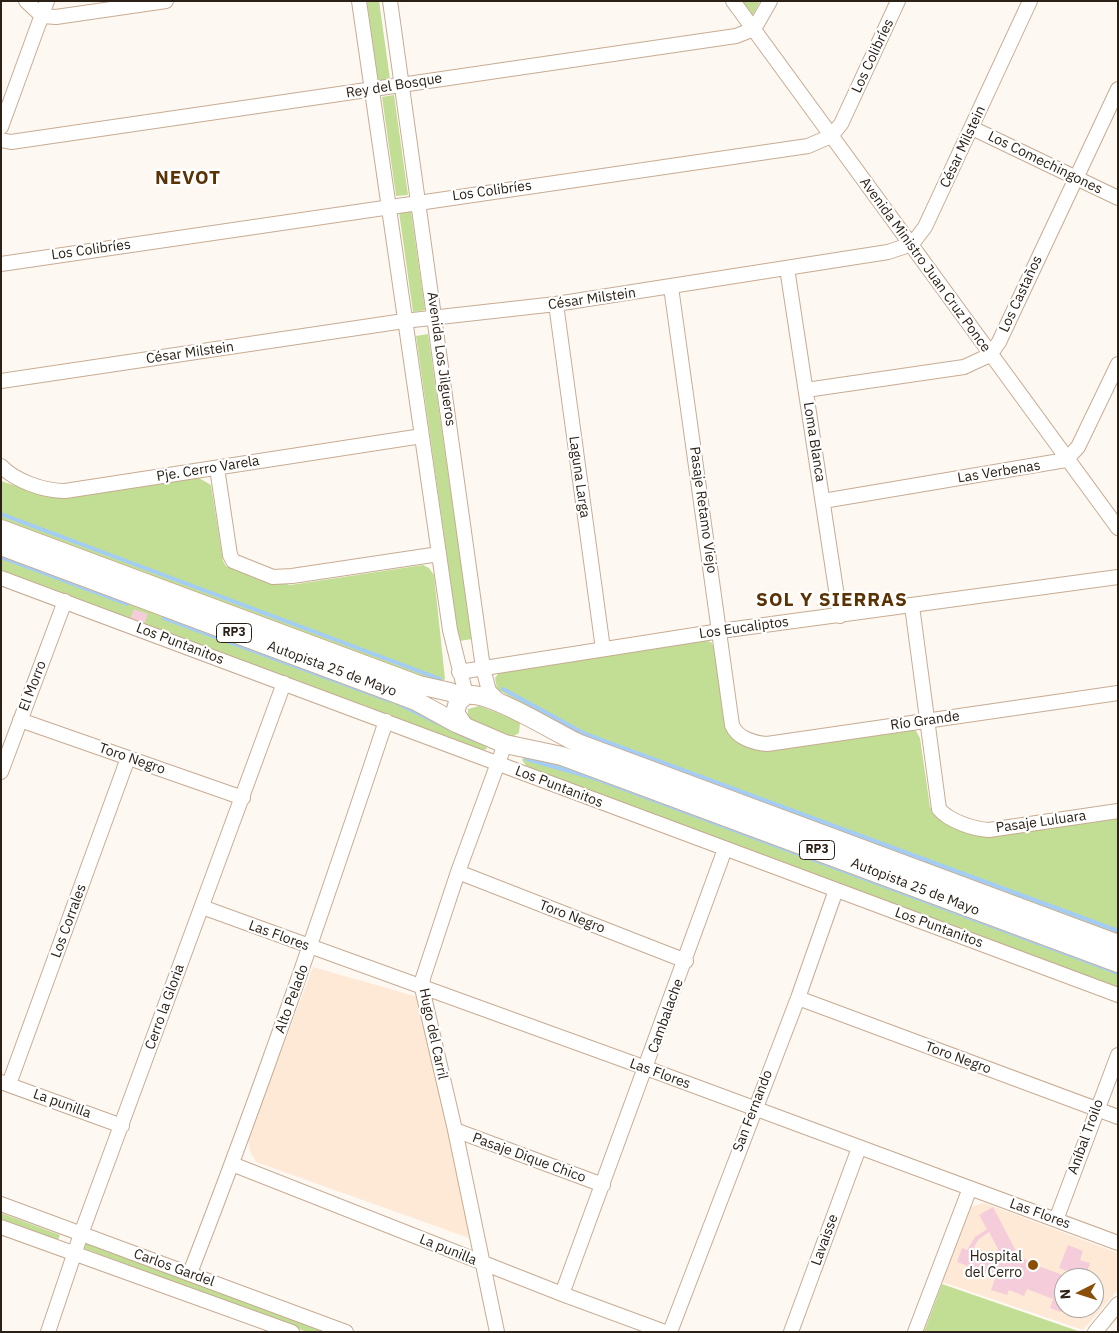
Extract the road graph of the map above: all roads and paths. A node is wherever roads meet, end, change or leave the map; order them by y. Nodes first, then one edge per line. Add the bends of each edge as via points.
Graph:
1 (26, 1) edge
2 (47, 1) edge
3 (166, 1) edge
4 (359, 1) edge
5 (390, 1) edge
6 (733, 1) edge
7 (770, 1) edge
8 (898, 1) edge
9 (1030, 1) edge
10 (42, 16) junction
11 (754, 29) junction
12 (401, 85) junction
13 (1118, 89) edge
14 (371, 90) junction
15 (1, 127) edge
16 (972, 128) junction
17 (831, 136) junction
18 (1, 140) edge
19 (1076, 178) junction
20 (1118, 198) edge
21 (419, 202) junction
22 (389, 206) junction
23 (912, 244) junction
24 (1, 264) edge
25 (787, 268) junction
26 (672, 287) junction
27 (556, 304) junction
28 (435, 320) junction
29 (404, 321) junction
30 (990, 355) junction
31 (1118, 364) edge
32 (1, 380) edge
33 (806, 390) junction
34 (422, 436) junction
35 (1066, 460) junction
36 (1, 466) edge
37 (217, 468) junction
38 (823, 501) junction
39 (1118, 528) edge
40 (1, 529) edge
41 (1, 546) edge
42 (439, 554) junction
43 (1118, 577) edge
44 (1, 578) edge
45 (65, 601) junction
46 (912, 606) junction
47 (840, 616) junction
48 (720, 631) junction
49 (603, 649) junction
50 (483, 668) junction
51 (459, 672) junction
52 (284, 684) junction
53 (1118, 694) edge
54 (464, 697) junction
55 (516, 711) junction
56 (20, 720) junction
57 (386, 721) junction
58 (927, 721) junction
59 (464, 726) junction
60 (735, 732) joint
61 (509, 745) junction
62 (128, 758) junction
63 (499, 764) junction
64 (1, 772) edge
65 (243, 798) junction
66 (1118, 811) edge
67 (725, 849) junction
68 (458, 872) junction
69 (836, 890) junction
70 (202, 907) junction
71 (1118, 944) edge
72 (311, 948) junction
73 (686, 961) junction
74 (1118, 963) edge
75 (422, 988) junction
76 (1118, 995) edge
77 (798, 998) junction
78 (1118, 1055) edge
79 (646, 1068) junction
80 (5, 1083) edge
81 (754, 1108) junction
82 (1096, 1109) junction
83 (1118, 1117) edge
84 (122, 1126) junction
85 (455, 1130) junction
86 (859, 1148) junction
87 (232, 1164) junction
88 (603, 1185) junction
89 (970, 1188) junction
90 (1, 1204) edge
91 (1056, 1220) junction
92 (1, 1227) edge
93 (81, 1234) junction
94 (1118, 1243) edge
95 (74, 1254) junction
96 (482, 1263) junction
97 (190, 1274) junction
98 (562, 1294) junction
99 (1118, 1304) edge
100 (48, 1332) edge
101 (292, 1332) edge
102 (346, 1332) edge
103 (497, 1332) edge
104 (665, 1332) edge
105 (670, 1332) edge
106 (791, 1332) edge
107 (915, 1332) edge
108 (1094, 1332) edge

1 - 10 street
2 - 10 street
3 - 10 street via 56,18
4 - 14 street
5 - 12 street, Avenida Los Jilgueros
6 - 11 street, Avenida Ministro Juan Cruz Ponce
7 - 11 street
8 - 17 street, Los Colibríes via 841,124
9 - 16 street, César Milstein
10 - 15 street
11 - 12 street, Rey del Bosque via 736,36
11 - 17 street, Avenida Ministro Juan Cruz Ponce
12 - 14 street, Rey del Bosque
12 - 21 street, Avenida Los Jilgueros
13 - 19 street, Los Castaños
14 - 18 street, Rey del Bosque via 11,142
14 - 22 street
16 - 19 street, Los Comechingones
16 - 23 street, César Milstein via 925,227
17 - 21 street, Los Colibríes via 808,146
17 - 23 street, Avenida Ministro Juan Cruz Ponce
19 - 20 street, Los Comechingones
19 - 30 street, Los Castaños
21 - 22 street, Los Colibríes
21 - 28 street, Avenida Los Jilgueros
22 - 24 street, Los Colibríes
22 - 29 street
23 - 25 street, César Milstein via 888,252
23 - 30 street, Avenida Ministro Juan Cruz Ponce
25 - 26 street, César Milstein
25 - 33 street, Loma Blanca
26 - 27 street, César Milstein
26 - 48 street, Pasaje Retamo Viejo
27 - 28 street, César Milstein
27 - 49 street, Laguna Larga
28 - 29 street, César Milstein
28 - 50 street, Avenida Los Jilgueros
29 - 32 street, César Milstein
29 - 34 street
30 - 33 street via 964,367
30 - 35 street, Avenida Ministro Juan Cruz Ponce
31 - 35 street via 1078,447
33 - 38 street, Loma Blanca
34 - 37 street, Pje. Cerro Varela
34 - 42 street
35 - 38 street, Las Verbenas
35 - 39 street, Avenida Ministro Juan Cruz Ponce
36 - 37 street, Pje. Cerro Varela via 10,476 54,491
37 - 42 street via 233,561 273,577
38 - 47 street, Loma Blanca
40 - 54 main road, Autopista 25 de Mayo / RP3 via 418,685
41 - 59 main road, Autopista 25 de Mayo / RP3 via 416,701
42 - 51 street
43 - 46 street, Los Eucaliptos
44 - 45 street, Los Puntanitos
45 - 52 street, Los Puntanitos
45 - 56 street, El Morro
46 - 47 street, Los Eucaliptos
46 - 58 street
47 - 48 street, Los Eucaliptos
48 - 49 street, Los Eucaliptos
48 - 60 street, Pasaje Retamo Viejo
49 - 50 street, Los Eucaliptos
50 - 51 street, Los Eucaliptos
50 - 55 street, Avenida Los Jilgueros via 489,692
51 - 54 street
52 - 57 street, Los Puntanitos
52 - 65 street, Cerro la Gloria
53 - 58 street, Río Grande
54 - 55 main road, RP3 via 480,697
54 - 59 main road via 458,702 455,712
55 - 61 main road via 530,723 528,737 523,743
55 - 71 main road, Autopista 25 de Mayo / RP3 via 580,744
56 - 62 street, Toro Negro
56 - 64 street, El Morro
57 - 63 street, Los Puntanitos
57 - 72 street, Alto Pelado
58 - 60 street, Río Grande via 767,744 756,743
58 - 66 street, Pasaje Luluara via 939,809 945,816 988,830
59 - 61 main road, RP3
61 - 63 street, Hugo del Carril
61 - 74 main road, Autopista 25 de Mayo / RP3 via 562,756
62 - 65 street, Toro Negro
62 - 80 street, Los Corrales
63 - 67 street, Los Puntanitos
63 - 68 street, Hugo del Carril
65 - 70 street, Cerro la Gloria
67 - 69 street, Los Puntanitos
67 - 73 street, Cambalache
68 - 73 street, Toro Negro
68 - 75 street, Hugo del Carril
69 - 76 street, Los Puntanitos
69 - 77 street, San Fernando
70 - 72 street, Las Flores
70 - 84 street, Cerro la Gloria
72 - 75 street, Las Flores
72 - 87 street, Alto Pelado
73 - 79 street, Cambalache
75 - 79 street, Las Flores
75 - 85 street, Hugo del Carril
77 - 81 street, San Fernando
77 - 82 street, Toro Negro
78 - 82 street, Aníbal Troilo
79 - 81 street, Las Flores
79 - 88 street, Cambalache
80 - 84 street, La punilla
81 - 86 street, Las Flores
81 - 105 street, San Fernando
82 - 83 street, Toro Negro
82 - 91 street, Aníbal Troilo
84 - 93 street, Cerro la Gloria
85 - 88 street, Pasaje Dique Chico
85 - 96 street, Hugo del Carril
86 - 89 street, Las Flores
86 - 106 street, Lavaisse
87 - 96 street, La punilla
87 - 97 street, Alto Pelado
88 - 98 street, Cambalache
89 - 91 street, Las Flores
89 - 107 street
90 - 93 street, Carlos Gardel
91 - 94 street, Las Flores
92 - 95 street, Carlos Gardel
93 - 95 street, Cerro la Gloria
93 - 97 street, Carlos Gardel
95 - 100 street, Cerro la Gloria
95 - 101 street, Carlos Gardel
96 - 98 street, La punilla
96 - 103 street, Hugo del Carril
97 - 102 street, Carlos Gardel
98 - 104 street, La punilla
99 - 108 street

